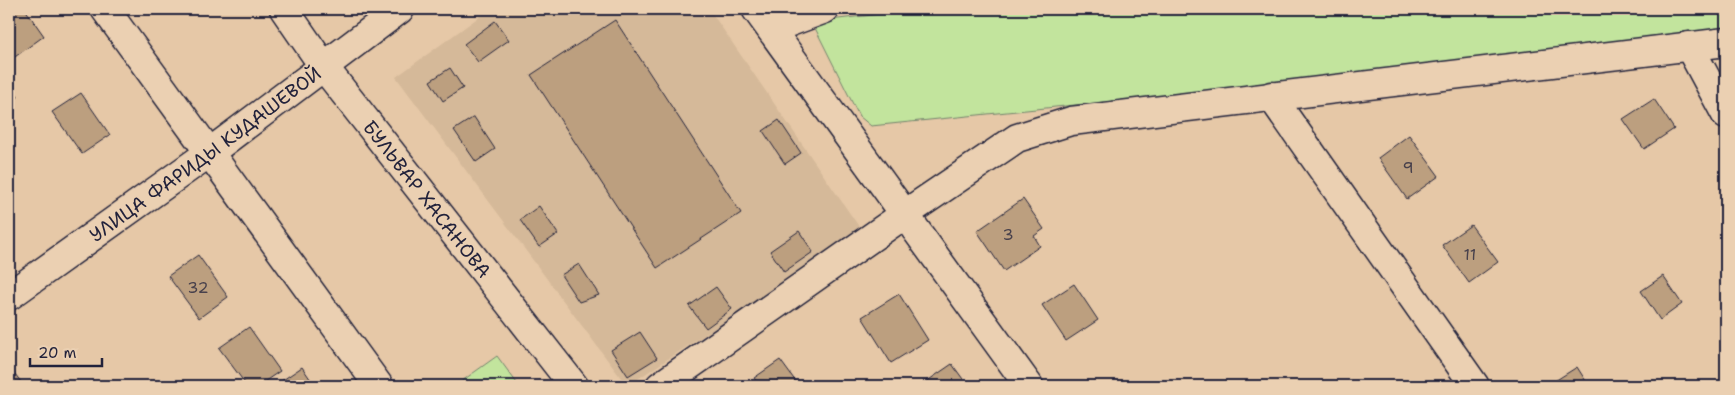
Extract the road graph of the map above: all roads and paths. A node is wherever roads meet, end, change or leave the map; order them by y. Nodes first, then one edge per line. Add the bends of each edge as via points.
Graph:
1 (105, 9) edge
2 (284, 9) edge
3 (400, 9) edge
4 (825, 9) edge
5 (764, 19) edge
6 (1726, 42) edge
7 (1689, 46) junction
8 (324, 67) junction
9 (1271, 96) junction
10 (1726, 115) edge
11 (209, 153) junction
12 (905, 214) junction
13 (9, 296) edge
14 (379, 386) edge
15 (574, 386) edge
16 (660, 386) edge
17 (1029, 386) edge
18 (1475, 386) edge

1 - 11 street
2 - 8 street, БУЛЬВАР ХАСАНОВА
3 - 8 street, УЛИЦА ФАРИДЫ КУДАШЕВОЙ
4 - 5 street
5 - 12 street
6 - 7 street
7 - 9 street
7 - 10 street
8 - 11 street, УЛИЦА ФАРИДЫ КУДАШЕВОЙ
8 - 15 street, БУЛЬВАР ХАСАНОВА
9 - 12 street via 1071,122 1039,130 1017,138
9 - 18 street
11 - 13 street, УЛИЦА ФАРИДЫ КУДАШЕВОЙ
11 - 14 street
12 - 16 street
12 - 17 street

